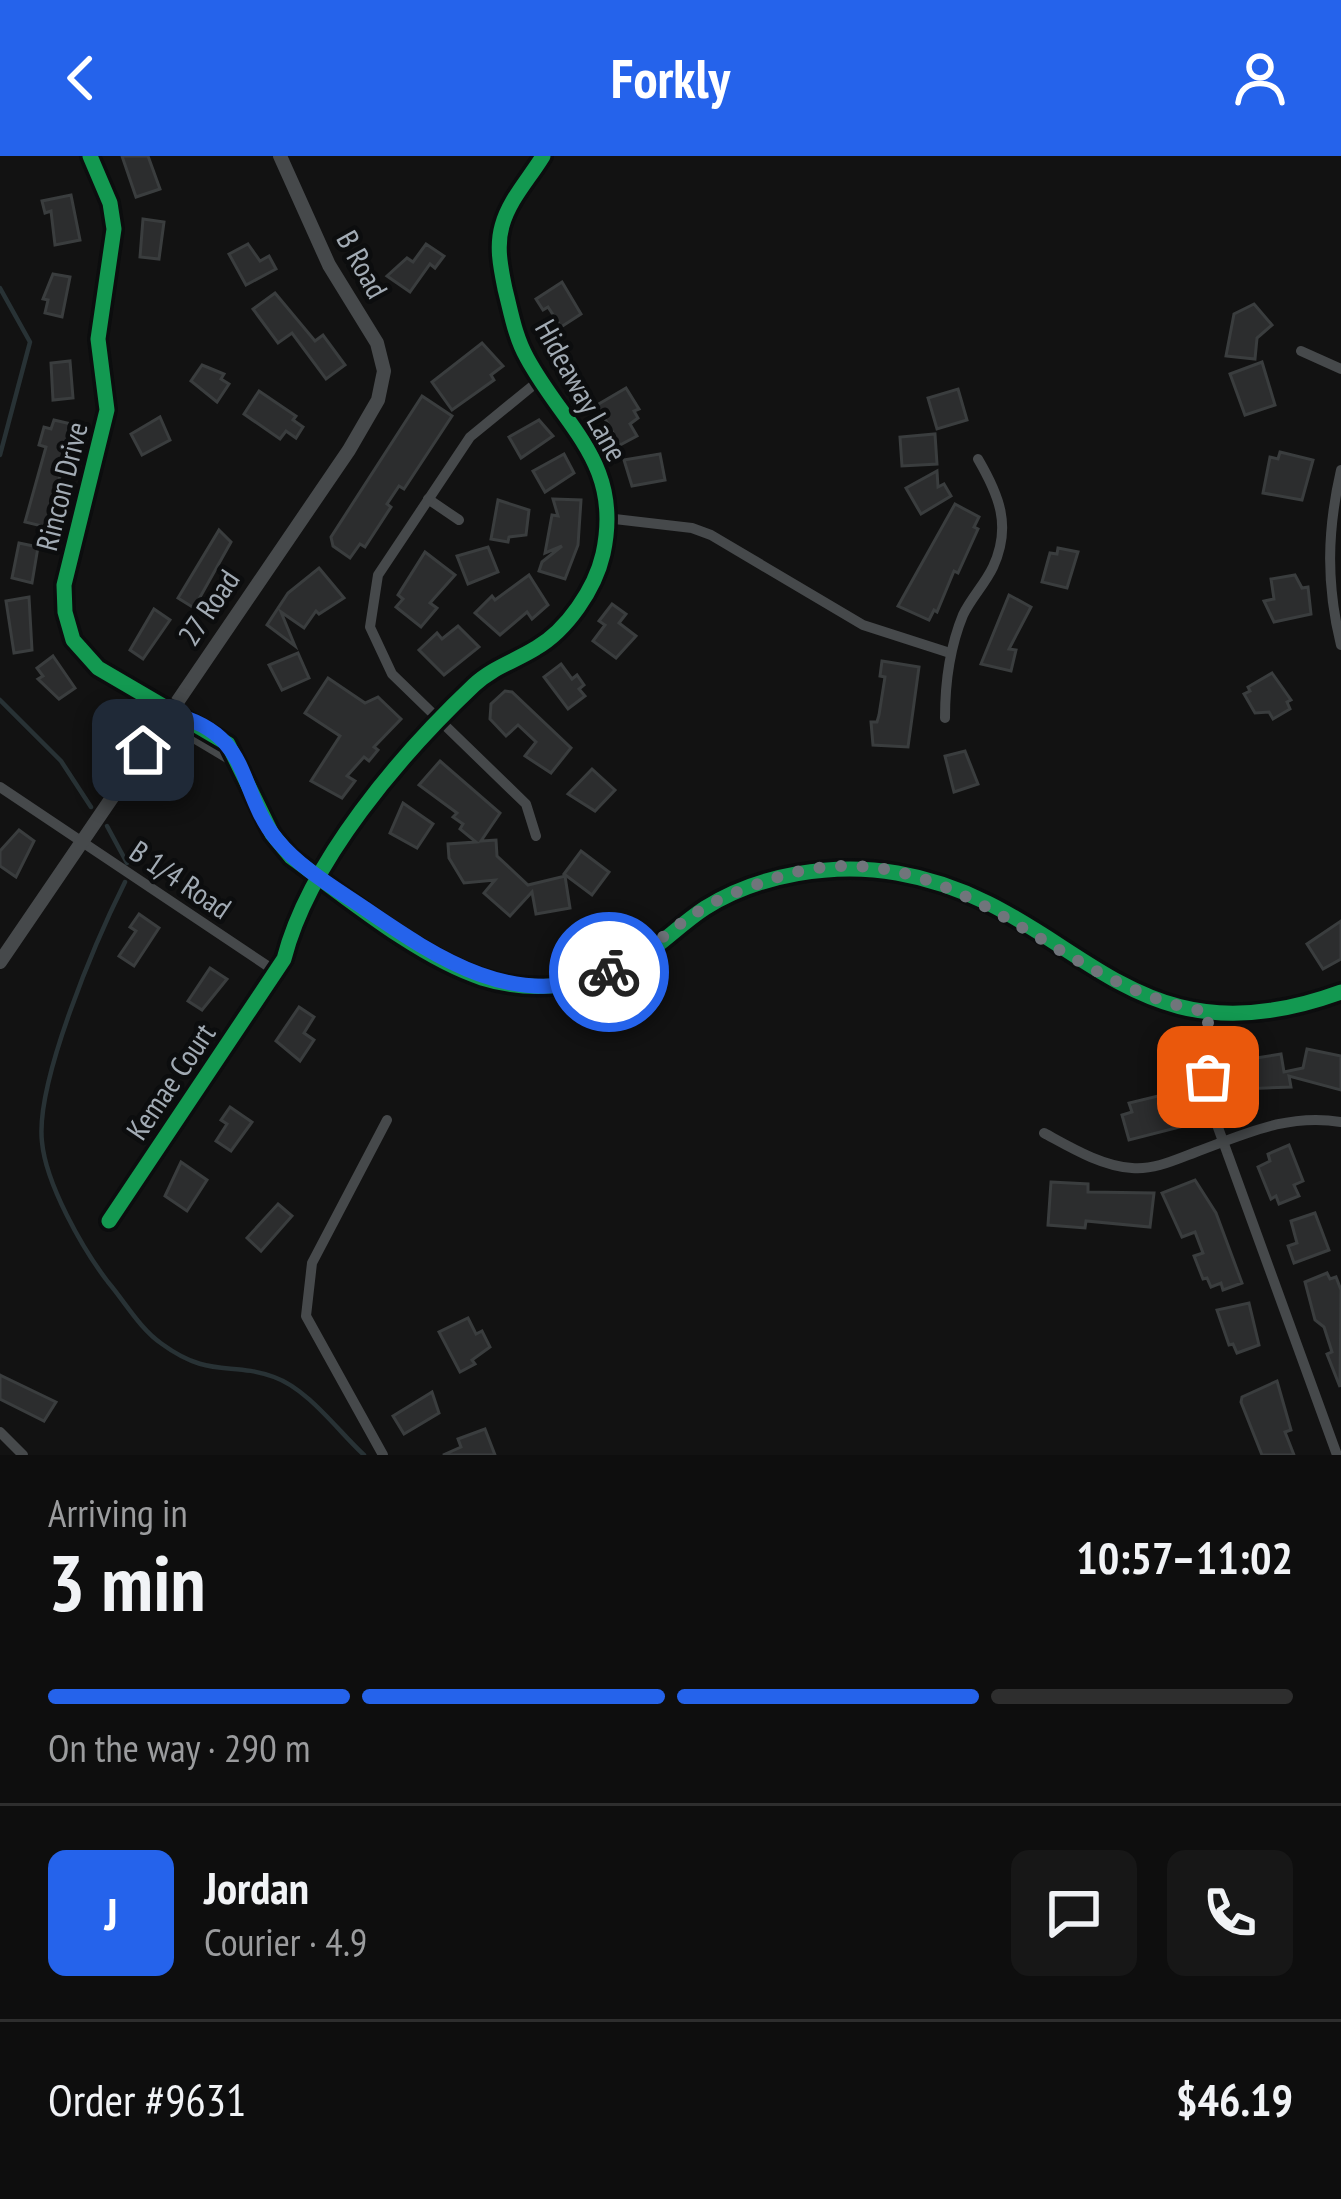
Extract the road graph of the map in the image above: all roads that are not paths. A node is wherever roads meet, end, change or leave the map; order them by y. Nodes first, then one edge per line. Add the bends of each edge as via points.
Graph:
1 (90, 156) edge
2 (280, 156) edge
3 (543, 156) edge
4 (1301, 351) dead end
5 (1341, 370) edge
6 (541, 379) junction
7 (377, 400) joint
8 (978, 459) dead end
9 (1341, 470) edge
10 (428, 500) junction
11 (606, 518) junction
12 (459, 520) dead end
13 (1341, 645) edge
14 (950, 653) junction
15 (169, 713) junction
16 (945, 718) dead end
17 (440, 722) junction
18 (0, 787) edge
19 (536, 836) dead end
20 (81, 841) junction
21 (319, 877) junction
22 (0, 962) edge
23 (275, 970) junction
24 (1341, 992) edge
25 (1208, 1012) junction
26 (387, 1120) dead end
27 (1341, 1122) edge
28 (1044, 1133) dead end
29 (1222, 1142) junction
30 (109, 1221) dead end
31 (1341, 1424) edge
32 (1327, 1429) junction
33 (5, 1435) edge
34 (22, 1455) edge
35 (383, 1455) edge
36 (1337, 1455) edge

1 - 15 street, Rincon Drive via 114,229 98,339 107,410 64,585 65,612 74,640 98,668
2 - 7 street, B Road via 329,266 377,343 384,371
3 - 6 street, Hideaway Lane via 512,202 499,252 515,329
4 - 5 street
6 - 10 street via 470,437
6 - 11 street, Hideaway Lane via 592,452
7 - 15 street, 27 Road
8 - 14 street via 997,491 1002,535
9 - 13 street via 1331,511 1329,594
10 - 12 street
10 - 17 street via 378,575 370,627 392,674
11 - 14 street via 711,535 863,625
11 - 17 street, Hideaway Lane via 596,572 566,623 491,671
14 - 16 street
15 - 20 street, 27 Road
15 - 21 street, Rincon Drive via 228,744 272,833
17 - 19 street via 526,804
17 - 21 street, Hideaway Lane via 389,777
18 - 20 street, B 1/4 Road
20 - 22 street, 27 Road
20 - 23 street, B 1/4 Road
21 - 23 street, Hideaway Lane
21 - 25 street via 442,961 484,978 551,986 594,979 638,959 707,907 771,879 837,868 895,872 978,899 1129,990
23 - 30 street, Kemae Court
24 - 25 street via 1280,1011
25 - 29 street via 1208,1100
26 - 35 street via 312,1263 306,1316
27 - 29 street via 1280,1120
28 - 29 street via 1132,1168
29 - 32 street
31 - 32 street
32 - 36 street
33 - 34 street

